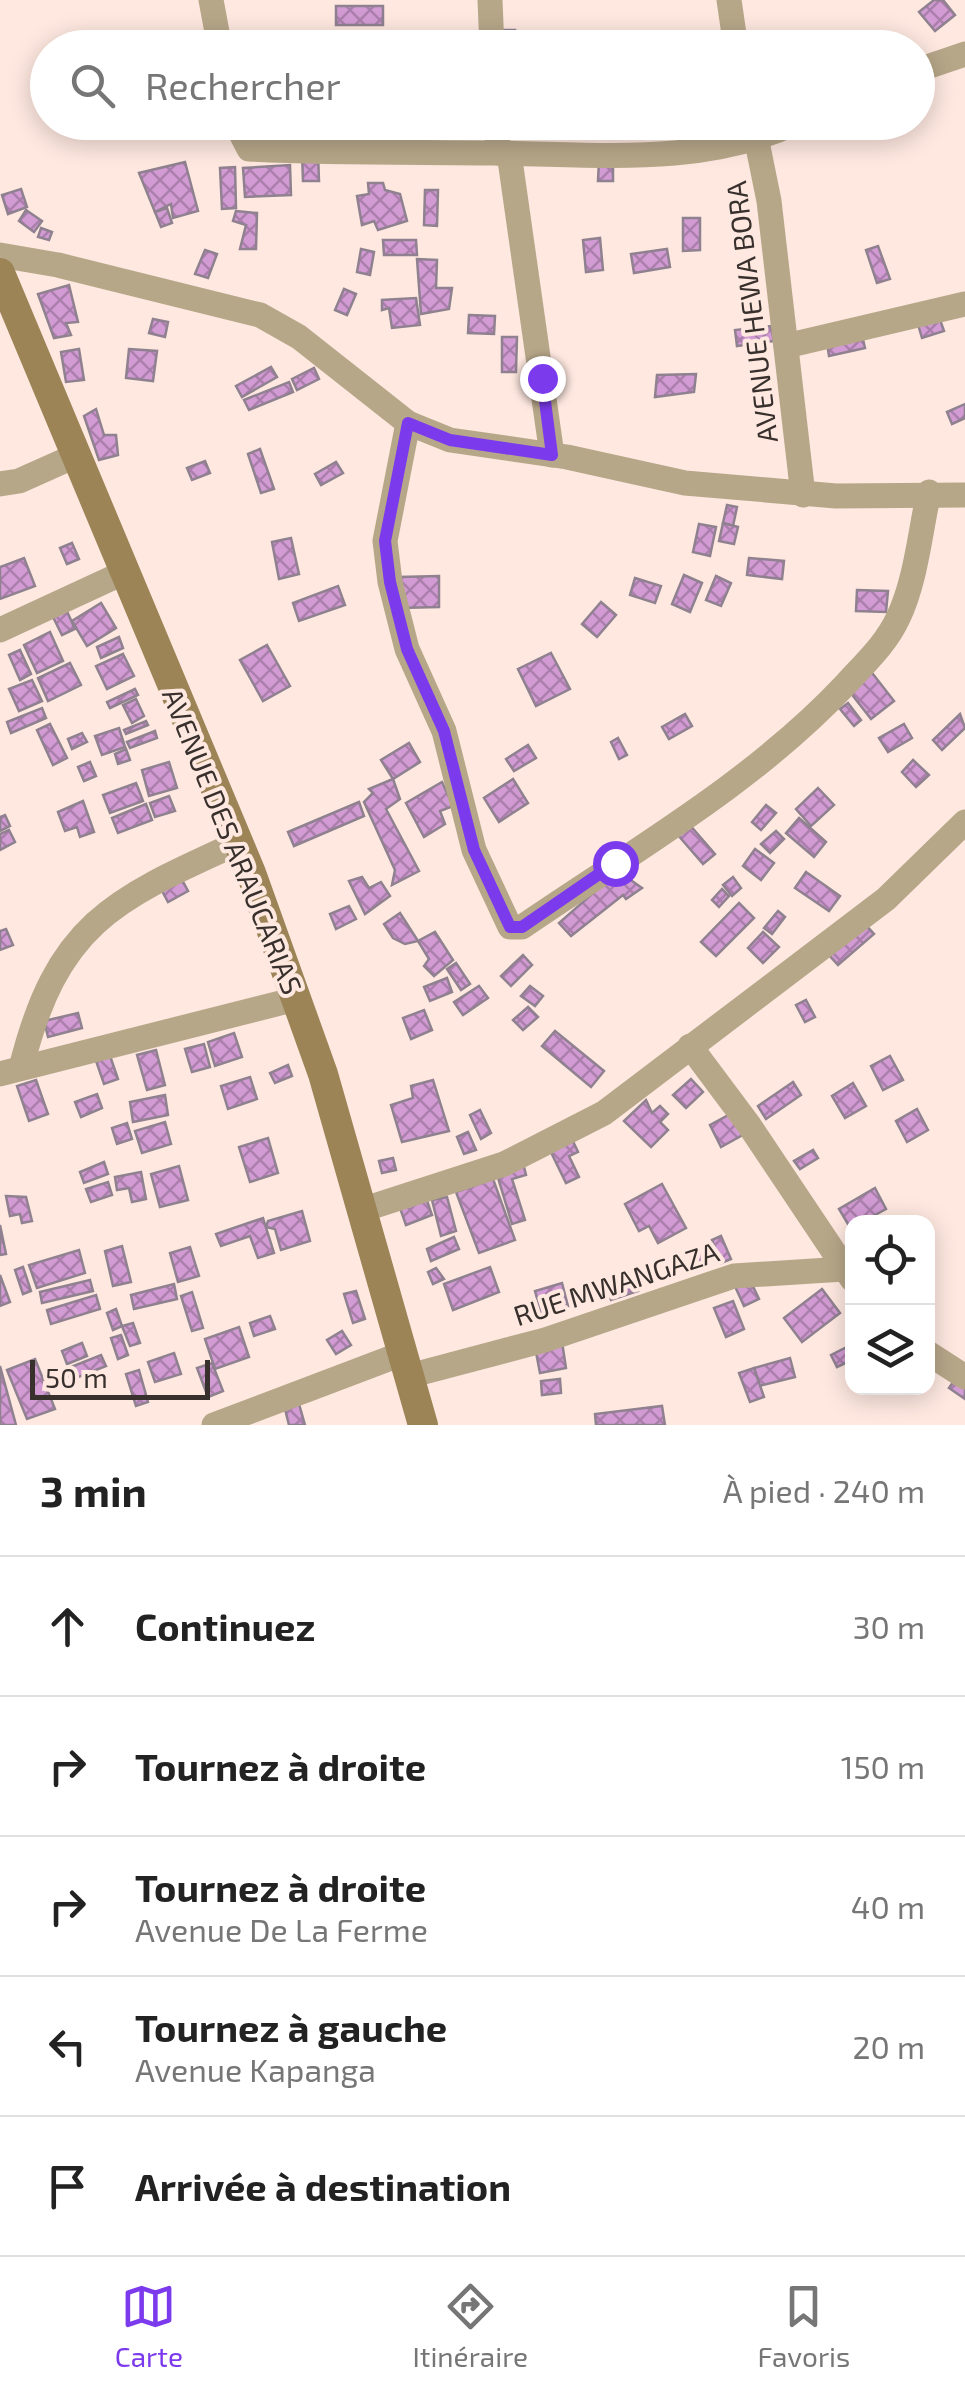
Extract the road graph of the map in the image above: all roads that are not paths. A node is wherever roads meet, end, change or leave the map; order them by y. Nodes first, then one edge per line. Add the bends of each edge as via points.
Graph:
1 (211, 0) edge
2 (490, 0) edge
3 (729, 0) edge
4 (217, 30) edge
5 (491, 30) edge
6 (733, 30) edge
7 (965, 54) edge
8 (935, 64) edge
9 (240, 140) edge
10 (500, 140) edge
11 (726, 140) edge
12 (757, 140) edge
13 (503, 153) junction
14 (0, 255) edge
15 (0, 273) edge
16 (965, 304) edge
17 (786, 346) junction
18 (408, 423) junction
19 (552, 455) junction
20 (75, 456) junction
21 (0, 484) edge
22 (930, 492) junction
23 (802, 494) junction
24 (965, 495) edge
25 (123, 573) junction
26 (0, 630) edge
27 (965, 822) edge
28 (238, 842) junction
29 (296, 999) junction
30 (690, 1046) junction
31 (11, 1071) edge
32 (364, 1209) junction
33 (845, 1269) edge
34 (845, 1274) edge
35 (935, 1358) edge
36 (406, 1364) junction
37 (965, 1378) edge
38 (214, 1425) edge
39 (423, 1425) edge

1 - 4 street
2 - 5 street
3 - 6 street
7 - 8 street
9 - 13 street via 249,149
10 - 13 street
11 - 13 street via 680,154
12 - 17 street, AVENUE HEWA BORA
13 - 19 street
14 - 18 street via 260,315 299,337
15 - 20 street, AVENUE DES ARAUCARIAS
16 - 17 street
17 - 23 street, AVENUE HEWA BORA
18 - 19 street via 450,440
18 - 22 street via 385,541 390,582 407,649 444,731 474,850 510,927 522,927 689,817 824,707 886,641 900,616
19 - 23 street via 685,483
20 - 21 street
20 - 25 street, AVENUE DES ARAUCARIAS
22 - 23 street
22 - 24 street
25 - 26 street
25 - 28 street, AVENUE DES ARAUCARIAS
27 - 30 street via 886,899
28 - 29 street, AVENUE DES ARAUCARIAS
28 - 31 street via 136,889 104,912 55,971
29 - 31 street
29 - 32 street, AVENUE DES ARAUCARIAS
30 - 32 street via 584,1125 490,1170
30 - 33 street
32 - 36 street, AVENUE DES ARAUCARIAS
34 - 36 street, RUE MWANGAZA via 734,1276 544,1340
35 - 37 street
36 - 38 street, RUE MWANGAZA
36 - 39 street, AVENUE DES ARAUCARIAS

